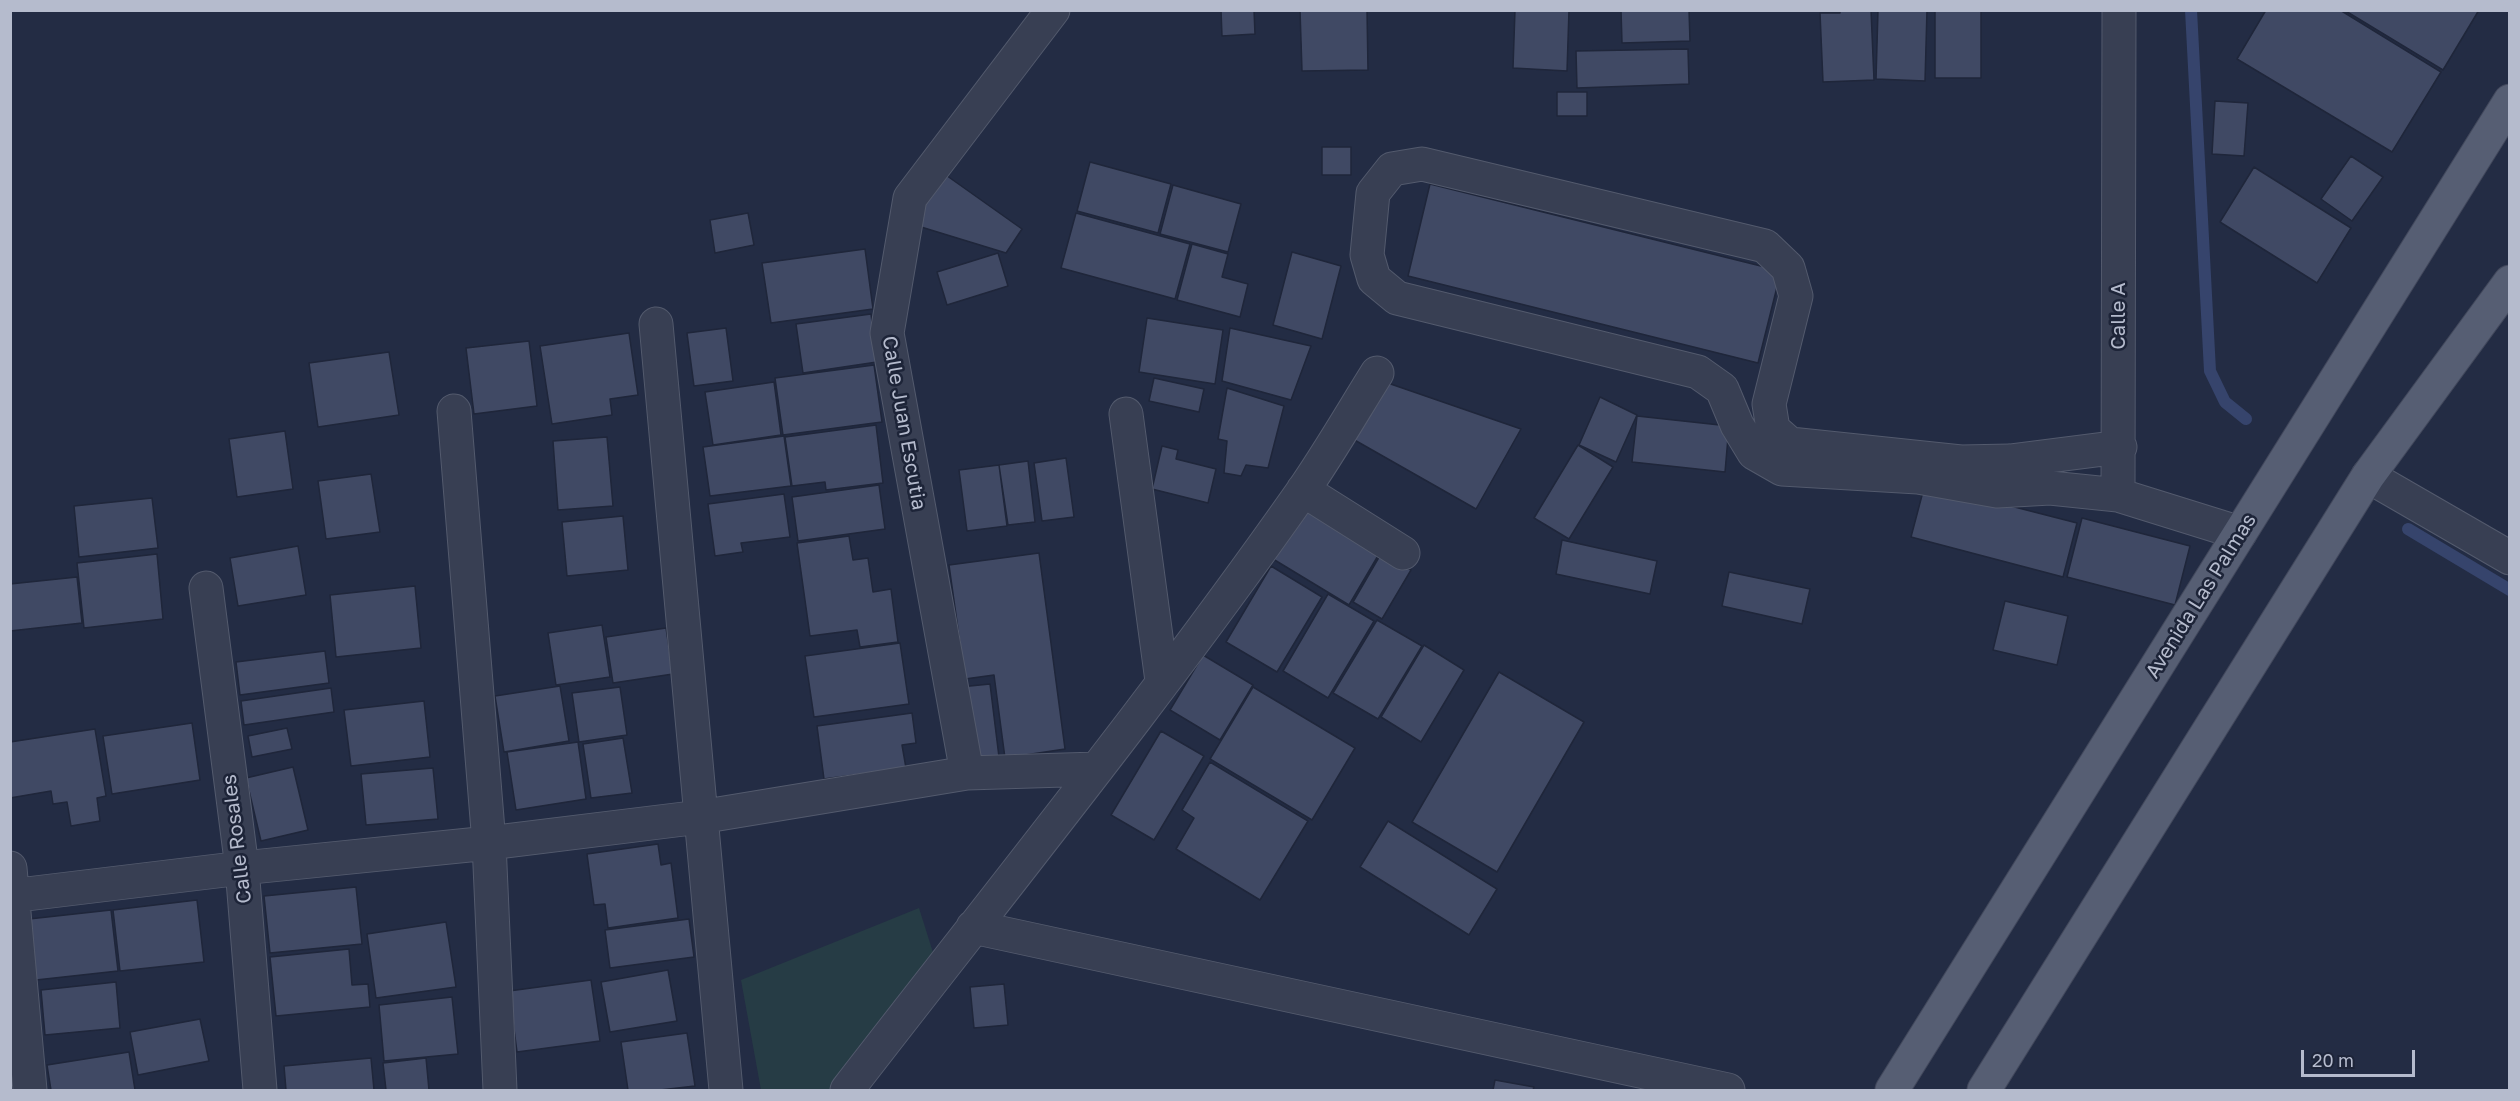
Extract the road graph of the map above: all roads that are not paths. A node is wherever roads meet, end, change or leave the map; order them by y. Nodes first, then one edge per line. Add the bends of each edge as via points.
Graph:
1 (1053, 10) edge
2 (2119, 10) edge
3 (2510, 101) edge
4 (2510, 282) edge
5 (656, 324) dead end
6 (1377, 373) dead end
7 (454, 411) dead end
8 (1126, 414) dead end
9 (2120, 447) junction
10 (2368, 476) junction
11 (1303, 490) junction
12 (2118, 495) junction
13 (2240, 533) junction
14 (1403, 553) dead end
15 (2510, 558) edge
16 (206, 588) dead end
17 (1162, 681) junction
18 (1097, 769) junction
19 (967, 773) junction
20 (700, 817) junction
21 (489, 843) junction
22 (242, 868) junction
23 (12, 887) edge
24 (973, 927) junction
25 (30, 1090) edge
26 (260, 1090) edge
27 (500, 1090) edge
28 (726, 1090) edge
29 (847, 1090) edge
30 (1728, 1090) edge
31 (1892, 1090) edge
32 (1984, 1090) edge

1 - 19 street, Calle Juan Escutia via 910,198 887,333
2 - 9 street, Calle A
3 - 13 main road, Avenida Las Palmas
4 - 10 main road
5 - 20 street
6 - 11 street
7 - 21 street
8 - 17 street
9 - 12 street, Calle A
9 - 12 street via 1961,462 1790,444 1773,429 1769,404 1796,296 1788,268 1765,246 1422,164 1392,169 1373,193 1367,255 1374,279 1397,298 1698,372 1722,389 1754,453 1782,469 1918,477 1997,491 2050,488
10 - 15 street
10 - 32 main road
11 - 14 street
11 - 17 street
12 - 13 street
13 - 31 main road, Avenida Las Palmas
16 - 22 street, Calle Rosales
17 - 18 street
18 - 19 street
18 - 24 street
19 - 20 street
20 - 21 street
20 - 28 street
21 - 22 street
21 - 27 street
22 - 23 street
22 - 26 street, Calle Rosales
23 - 25 street
24 - 29 street
24 - 30 street

